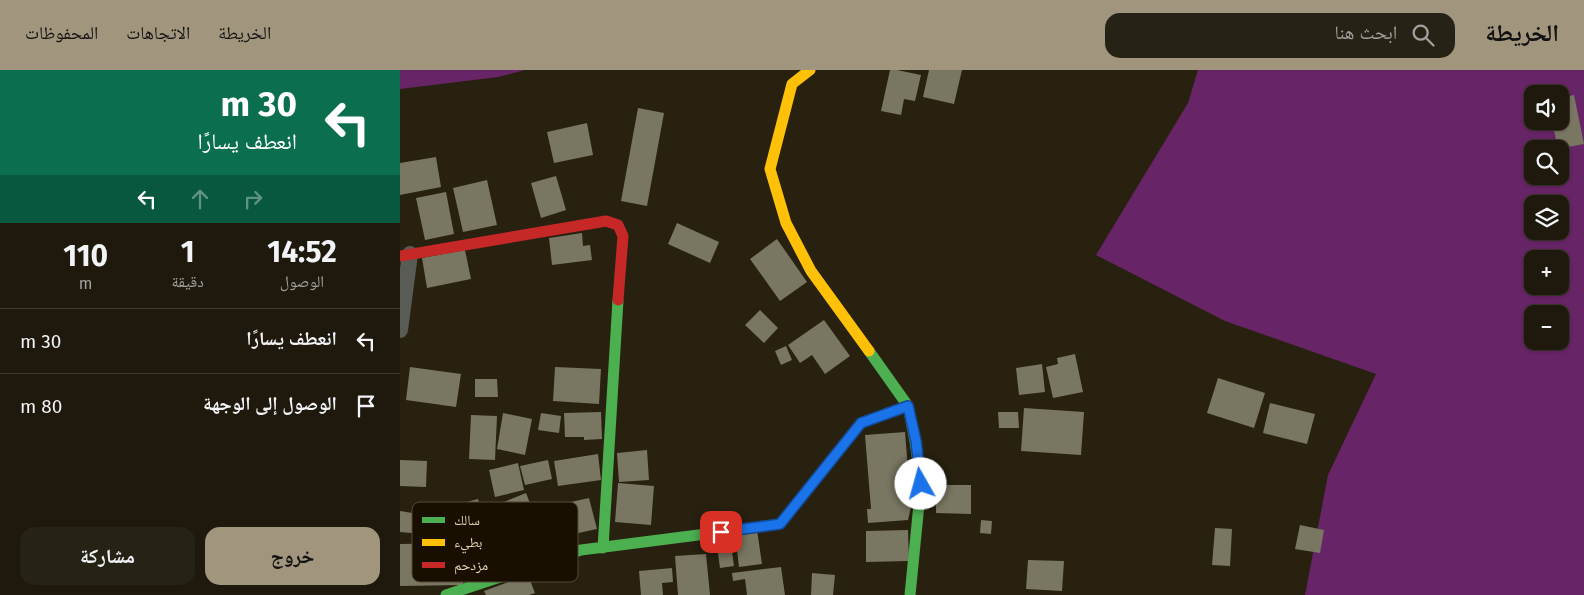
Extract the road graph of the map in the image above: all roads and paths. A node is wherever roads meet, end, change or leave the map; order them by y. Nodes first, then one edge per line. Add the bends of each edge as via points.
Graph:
1 (810, 70) edge
2 (405, 255) edge
3 (400, 330) edge
4 (908, 406) junction
5 (603, 548) junction
6 (578, 551) edge
7 (485, 582) edge
8 (446, 595) edge
9 (910, 595) edge

1 - 4 street via 792,84 770,169 786,223 812,271
2 - 3 street
2 - 5 street via 606,221 618,225 624,236
4 - 5 street via 861,423 780,524
4 - 9 street via 921,484
5 - 6 street
7 - 8 street

